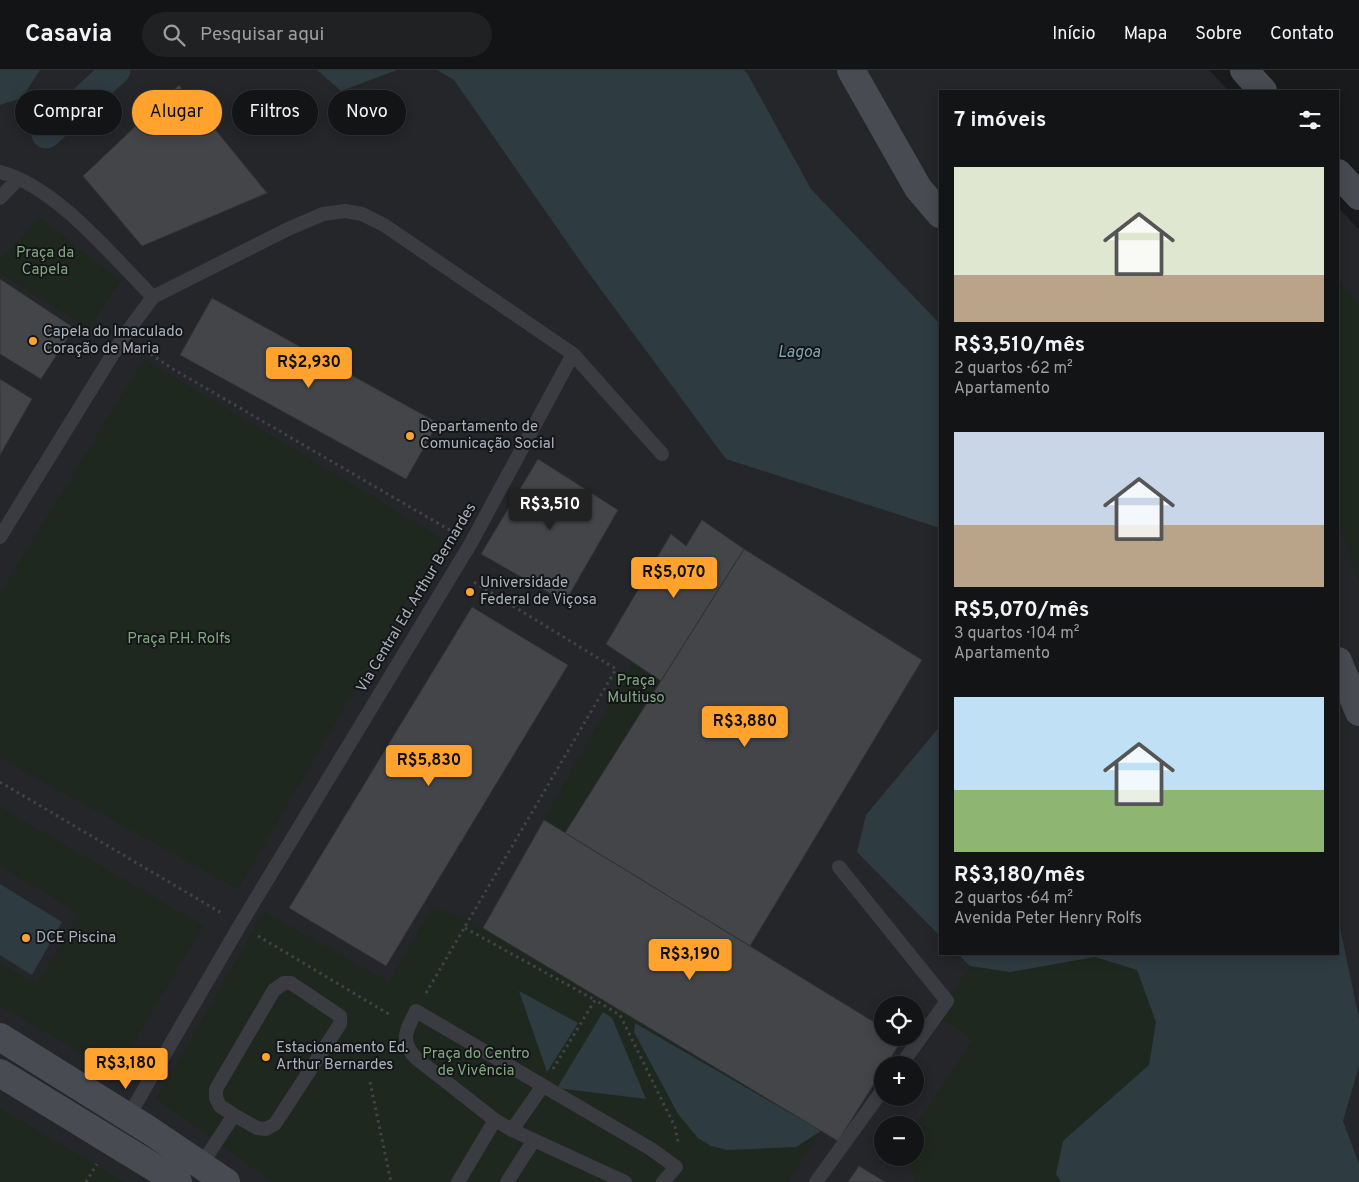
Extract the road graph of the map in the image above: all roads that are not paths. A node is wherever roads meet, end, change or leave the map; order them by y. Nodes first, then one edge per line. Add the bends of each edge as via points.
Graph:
1 (851, 70) edge
2 (1244, 70) edge
3 (1263, 90) edge
4 (0, 172) edge
5 (1339, 174) edge
6 (18, 179) junction
7 (1359, 196) edge
8 (0, 198) edge
9 (939, 213) edge
10 (153, 297) junction
11 (574, 354) junction
12 (662, 454) dead end
13 (0, 537) edge
14 (1339, 663) edge
15 (1359, 712) edge
16 (839, 866) dead end
17 (0, 1037) edge
18 (907, 1056) edge
19 (0, 1073) edge
20 (542, 1086) junction
21 (874, 1103) edge
22 (234, 1115) junction
23 (128, 1117) junction
24 (494, 1120) junction
25 (512, 1130) junction
26 (534, 1140) junction
27 (201, 1165) junction
28 (178, 1182) edge
29 (226, 1182) edge
30 (458, 1182) edge
31 (507, 1182) edge
32 (625, 1182) edge
33 (663, 1182) edge
34 (816, 1182) edge

1 - 9 main road via 918,188
2 - 3 main road
4 - 6 lane
5 - 7 main road
6 - 8 lane
6 - 10 lane via 65,210
10 - 11 lane via 288,229 323,214 345,211 362,214 384,224
10 - 13 lane via 124,336
11 - 12 lane
11 - 23 lane, Via Central Ed. Arthur Bernardes via 470,543
14 - 15 main road
16 - 18 lane via 947,1001
17 - 23 main road
19 - 28 main road
20 - 24 lane via 416,1011 405,1042 409,1051
20 - 25 lane
20 - 33 lane via 676,1167
21 - 34 lane
22 - 22 lane via 257,1128 266,1129 275,1124 338,1031 340,1016 291,983 284,983 274,990 216,1089 220,1106
22 - 27 lane
23 - 27 main road
24 - 25 lane
24 - 30 lane
25 - 26 lane
26 - 31 lane
26 - 32 lane
27 - 29 main road

